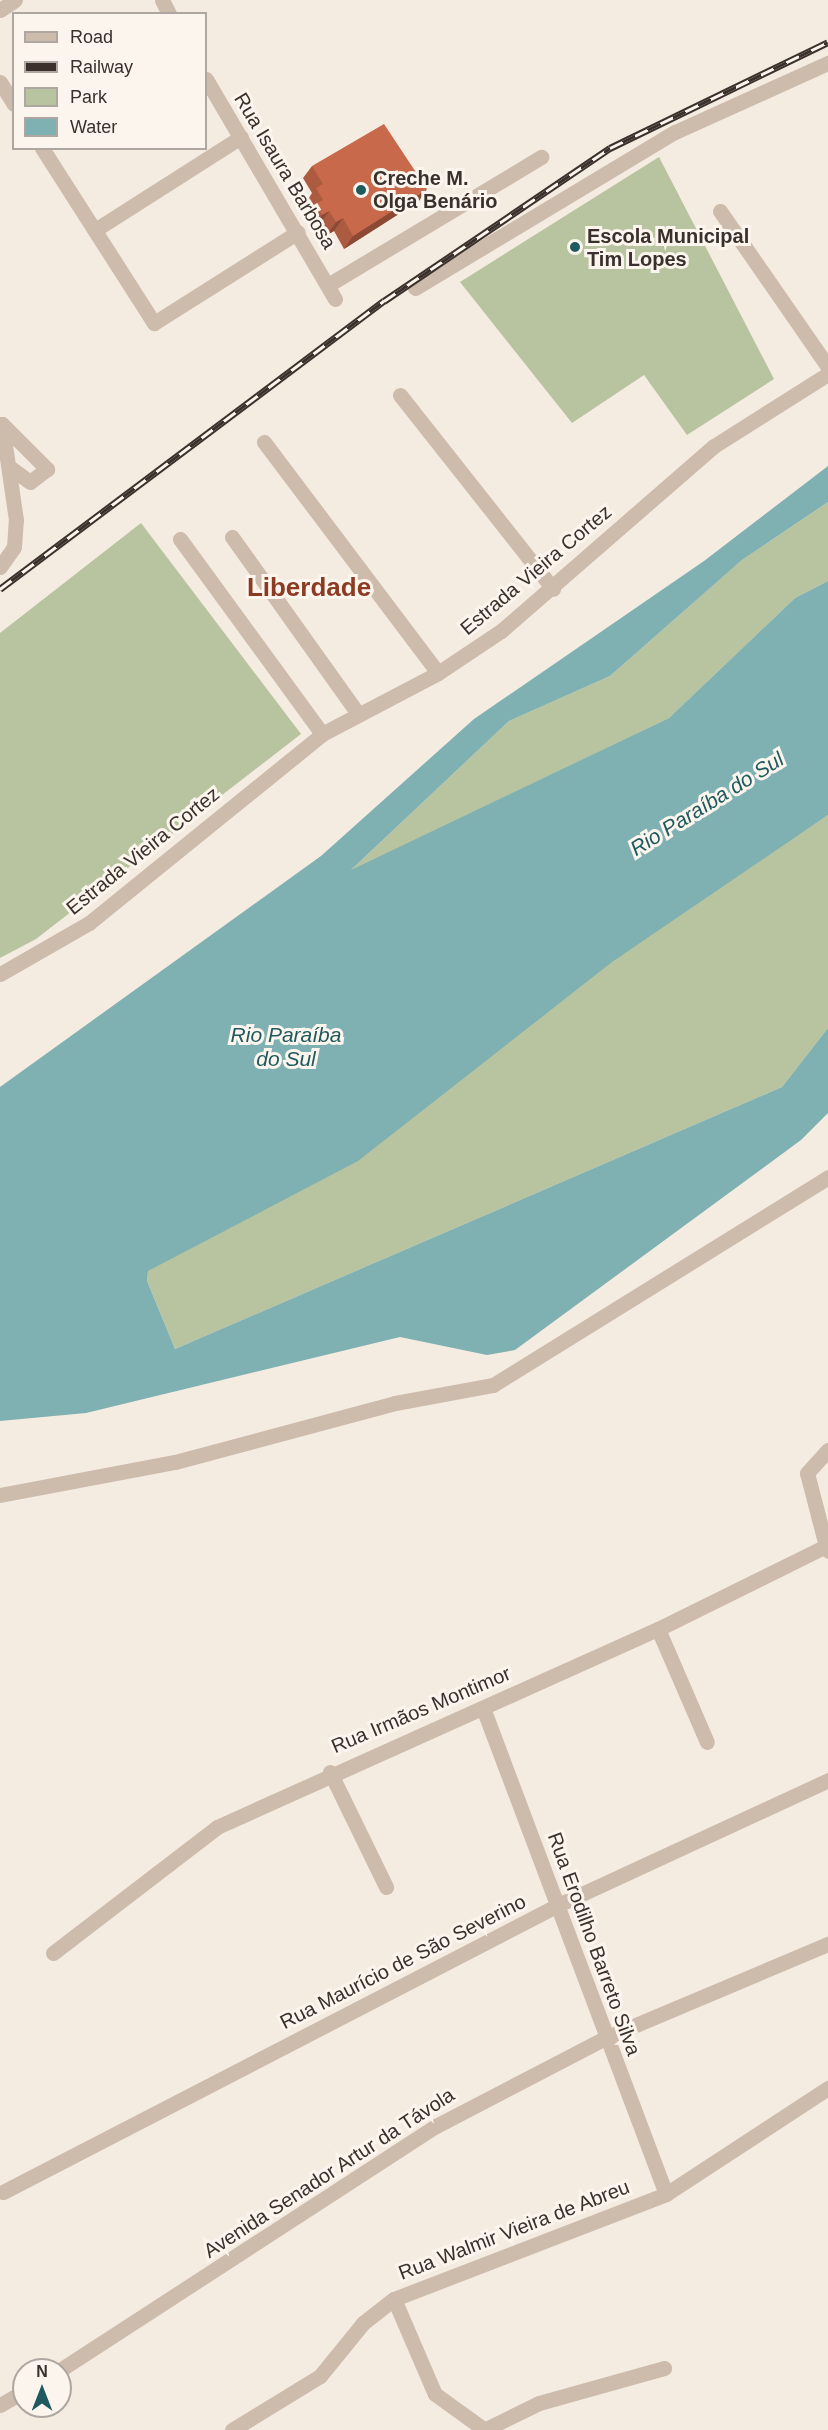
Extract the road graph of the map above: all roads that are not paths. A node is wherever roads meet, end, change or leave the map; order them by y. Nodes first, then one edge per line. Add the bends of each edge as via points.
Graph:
1 (15, 0) edge
2 (0, 10) edge
3 (828, 63) edge
4 (207, 81) edge
5 (0, 82) edge
6 (12, 101) edge
7 (241, 137) junction
8 (43, 150) edge
9 (541, 158) dead end
10 (720, 211) dead end
11 (95, 230) junction
12 (298, 232) junction
13 (328, 285) junction
14 (414, 288) dead end
15 (335, 299) dead end
16 (828, 367) edge
17 (828, 374) edge
18 (400, 395) dead end
19 (1, 423) edge
20 (264, 442) dead end
21 (12, 469) junction
22 (232, 537) dead end
23 (180, 539) dead end
24 (0, 567) edge
25 (553, 589) junction
26 (438, 673) junction
27 (357, 712) junction
28 (322, 734) junction
29 (0, 974) edge
30 (828, 1177) edge
31 (828, 1450) edge
32 (0, 1495) edge
33 (827, 1549) edge
34 (658, 1629) junction
35 (483, 1708) junction
36 (707, 1742) dead end
37 (330, 1772) junction
38 (828, 1780) edge
39 (386, 1887) dead end
40 (558, 1905) junction
41 (828, 1944) edge
42 (53, 1953) dead end
43 (605, 2038) junction
44 (828, 2088) edge
45 (3, 2192) dead end
46 (666, 2194) junction
47 (394, 2299) junction
48 (72, 2362) edge
49 (664, 2368) dead end
50 (232, 2430) edge
51 (486, 2430) edge

1 - 2 street
3 - 14 street via 675,132
4 - 7 street, Rua Isaura Barbosa
5 - 6 street
7 - 11 street
7 - 12 street, Rua Isaura Barbosa
8 - 11 street
9 - 13 street
10 - 16 street
11 - 12 street via 154,323
12 - 13 street, Rua Isaura Barbosa
13 - 15 street, Rua Isaura Barbosa
17 - 25 street, Estrada Vieira Cortez via 714,446
18 - 25 street
19 - 21 street
19 - 21 street via 37,453 47,469 36,481 21,481
20 - 26 street
21 - 24 street via 16,533
22 - 27 street
23 - 28 street
25 - 26 street, Estrada Vieira Cortez
26 - 27 street, Estrada Vieira Cortez
27 - 28 street, Estrada Vieira Cortez
28 - 29 street, Estrada Vieira Cortez via 89,923
30 - 32 street via 493,1385 387,1405 167,1464
31 - 33 street via 812,1461 807,1479
33 - 34 street, Rua Irmãos Montimor
34 - 35 street, Rua Irmãos Montimor
34 - 36 street
35 - 37 street, Rua Irmãos Montimor
35 - 40 street, Rua Erodilho Barreto Silva
37 - 39 street
37 - 42 street, Rua Irmãos Montimor via 198,1839
38 - 40 street, Rua Maurício de São Severino
40 - 43 street, Rua Erodilho Barreto Silva
40 - 45 street, Rua Maurício de São Severino
41 - 43 street, Avenida Senador Artur da Távola
43 - 46 street, Rua Erodilho Barreto Silva
43 - 48 street, Avenida Senador Artur da Távola via 436,2126
44 - 46 street, Rua Walmir Vieira de Abreu
46 - 47 street, Rua Walmir Vieira de Abreu
47 - 50 street, Rua Walmir Vieira de Abreu via 363,2324 320,2376
47 - 51 street via 435,2394
49 - 51 street via 539,2403

